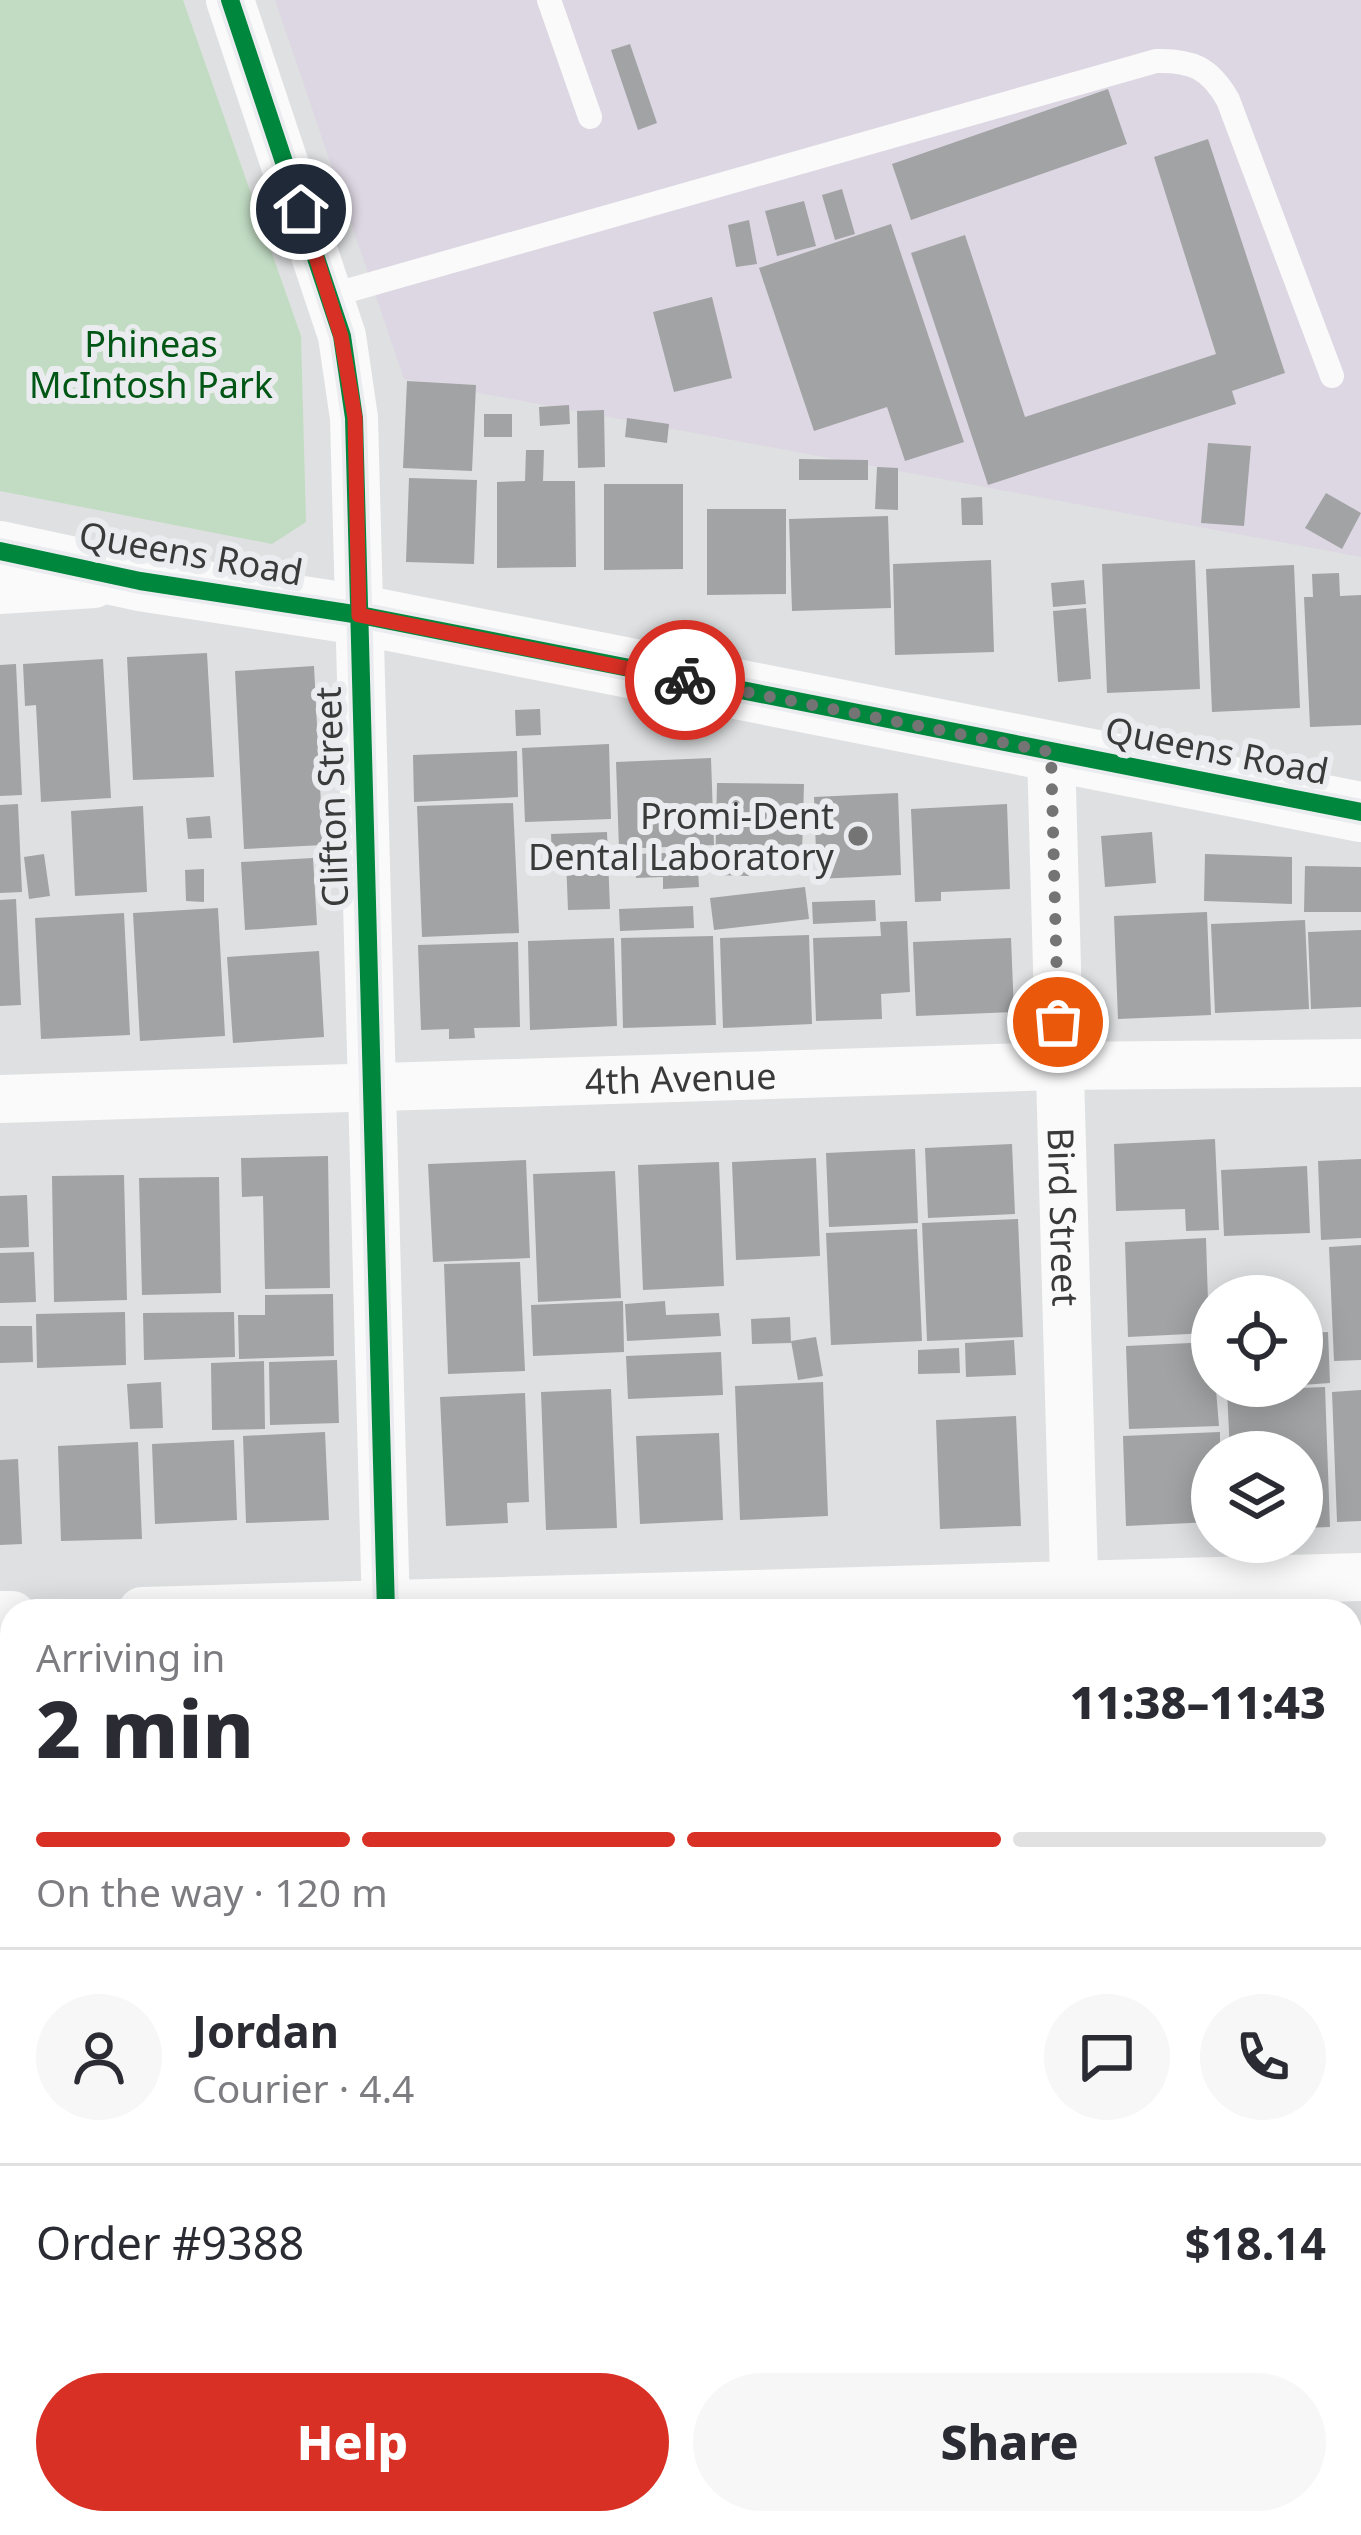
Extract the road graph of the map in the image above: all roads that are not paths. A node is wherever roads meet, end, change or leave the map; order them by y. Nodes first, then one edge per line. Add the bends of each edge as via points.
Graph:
1 (230, 0) edge
2 (549, 0) edge
3 (590, 117) dead end
4 (329, 296) junction
5 (1332, 376) dead end
6 (0, 551) edge
7 (140, 581) junction
8 (0, 590) edge
9 (359, 615) junction
10 (1051, 752) junction
11 (1361, 812) edge
12 (1361, 1063) edge
13 (1059, 1066) junction
14 (373, 1088) junction
15 (0, 1100) edge
16 (1361, 1577) edge
17 (1074, 1598) edge
18 (386, 1599) edge
19 (1005, 1599) edge

1 - 4 street, Clifton Street
2 - 3 lane
4 - 5 lane via 1180,61 1202,67 1228,100
4 - 9 street, Clifton Street via 355,418
6 - 7 street, Queens Road
7 - 8 street
7 - 9 street, Queens Road
9 - 10 street, Queens Road
9 - 14 street, Clifton Street
10 - 11 street, Queens Road
10 - 13 street, Bird Street
12 - 13 street, 4th Avenue
13 - 14 street, 4th Avenue
13 - 17 street, Bird Street
14 - 15 street, 4th Avenue
14 - 18 street, Clifton Street
16 - 17 street
17 - 19 street

